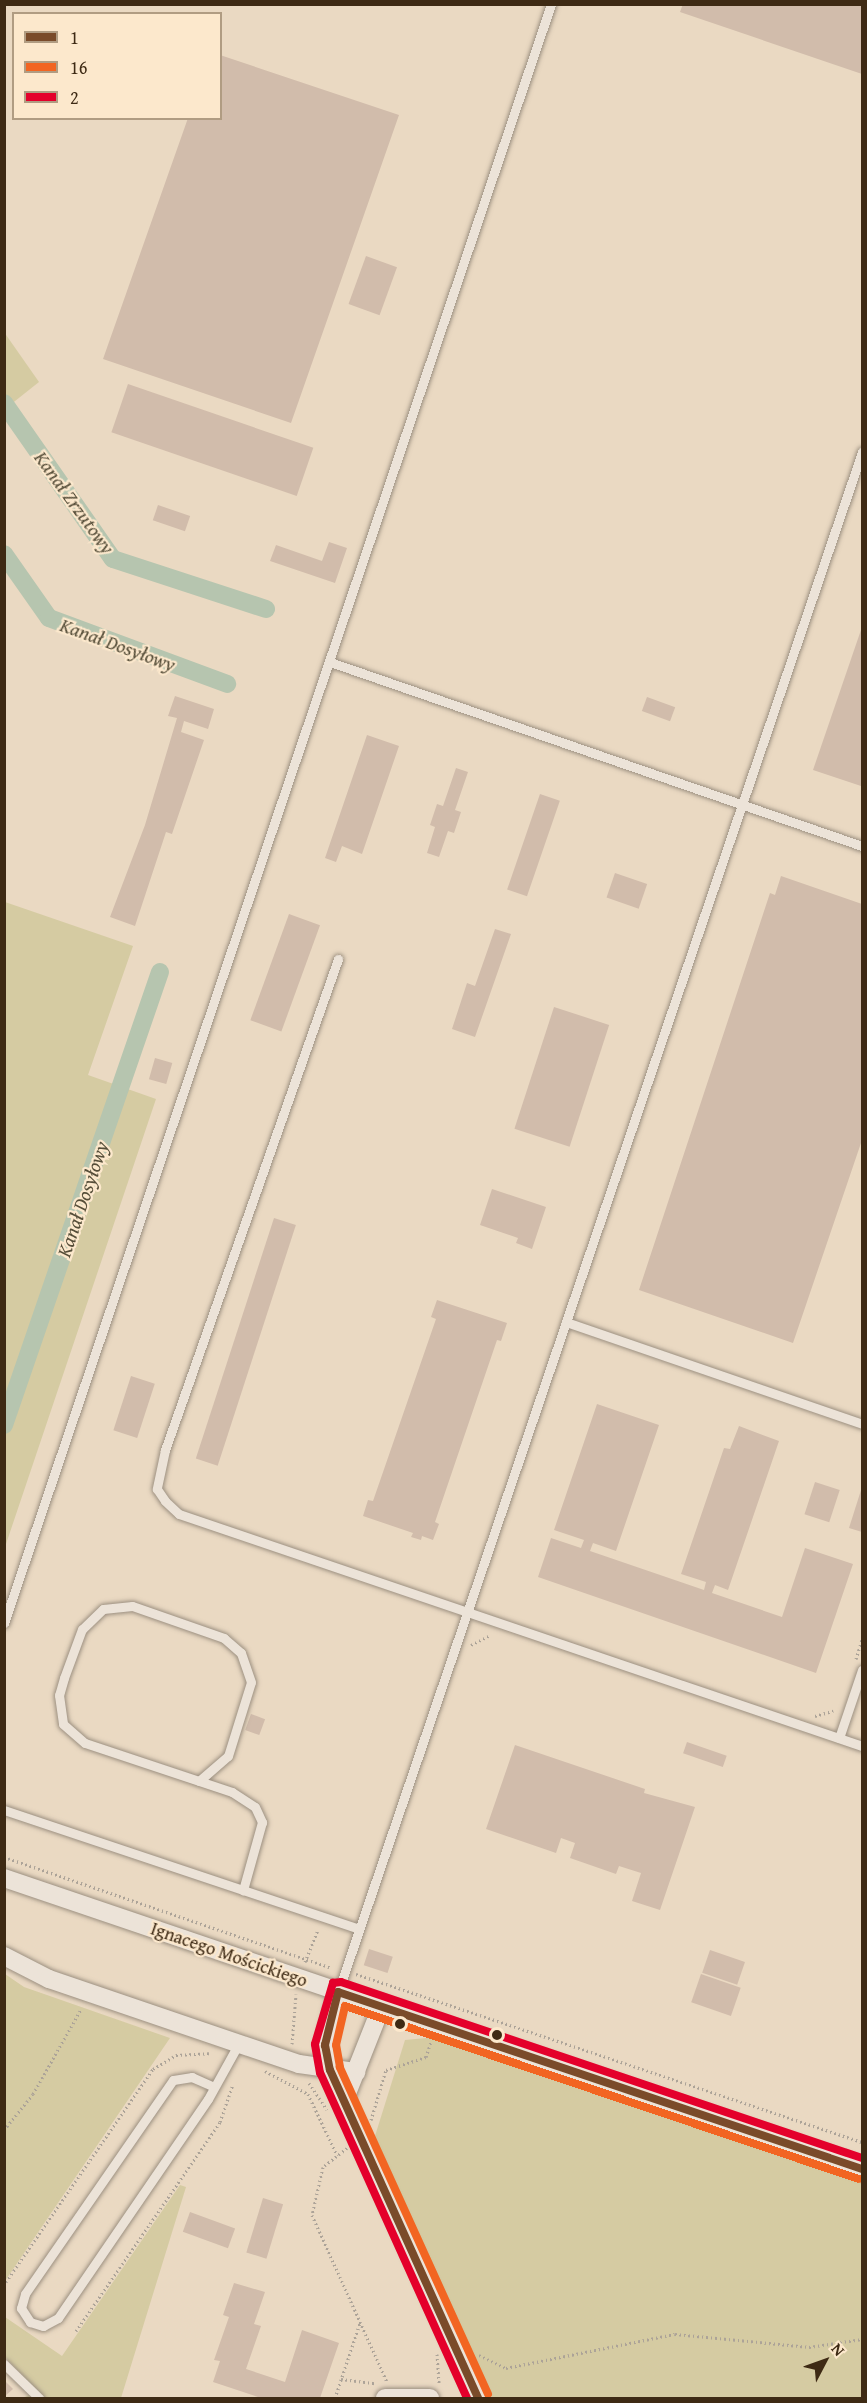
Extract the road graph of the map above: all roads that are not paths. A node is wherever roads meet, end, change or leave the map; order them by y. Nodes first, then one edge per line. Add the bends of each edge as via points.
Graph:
1 (551, 4) edge
2 (862, 452) edge
3 (330, 663) junction
4 (742, 805) junction
5 (862, 846) edge
6 (338, 959) dead end
7 (566, 1322) junction
8 (862, 1424) edge
9 (467, 1612) junction
10 (4, 1623) edge
11 (862, 1670) edge
12 (839, 1738) junction
13 (862, 1746) edge
14 (199, 1781) junction
15 (4, 1810) edge
16 (4, 1878) edge
17 (243, 1890) junction
18 (359, 1929) junction
19 (4, 1956) edge
20 (338, 1992) junction
21 (382, 2005) junction
22 (236, 2049) junction
23 (330, 2070) junction
24 (356, 2072) junction
25 (213, 2086) junction
26 (344, 2101) junction
27 (862, 2169) edge
28 (4, 2364) edge
29 (387, 2391) edge
30 (470, 2396) edge
31 (39, 2398) edge
32 (430, 2398) edge

1 - 3 lane
2 - 4 lane
3 - 4 lane
3 - 10 lane
4 - 5 lane
4 - 7 lane
6 - 9 lane via 165,1450 157,1489 179,1514
7 - 8 lane
7 - 9 lane
9 - 12 lane
9 - 18 lane
11 - 12 lane
12 - 13 lane
14 - 14 lane via 85,1743 63,1724 59,1695 64,1678 82,1629 103,1609 132,1606 224,1638 241,1653 250,1682 228,1756
14 - 17 lane via 232,1792 255,1807 262,1822
15 - 17 lane
16 - 20 street, Ignacego Mościckiego
17 - 18 lane
18 - 20 lane
19 - 22 street via 32,1972
20 - 21 street, Ignacego Mościckiego
20 - 23 street via 326,2044
21 - 24 street
21 - 27 street, Ignacego Mościckiego
22 - 23 street
22 - 25 lane
23 - 24 street
23 - 26 street
24 - 26 street
25 - 25 lane via 208,2099 58,2318 43,2326 30,2322 21,2308 25,2294 173,2080 192,2077
26 - 30 street
28 - 31 lane
29 - 32 street

